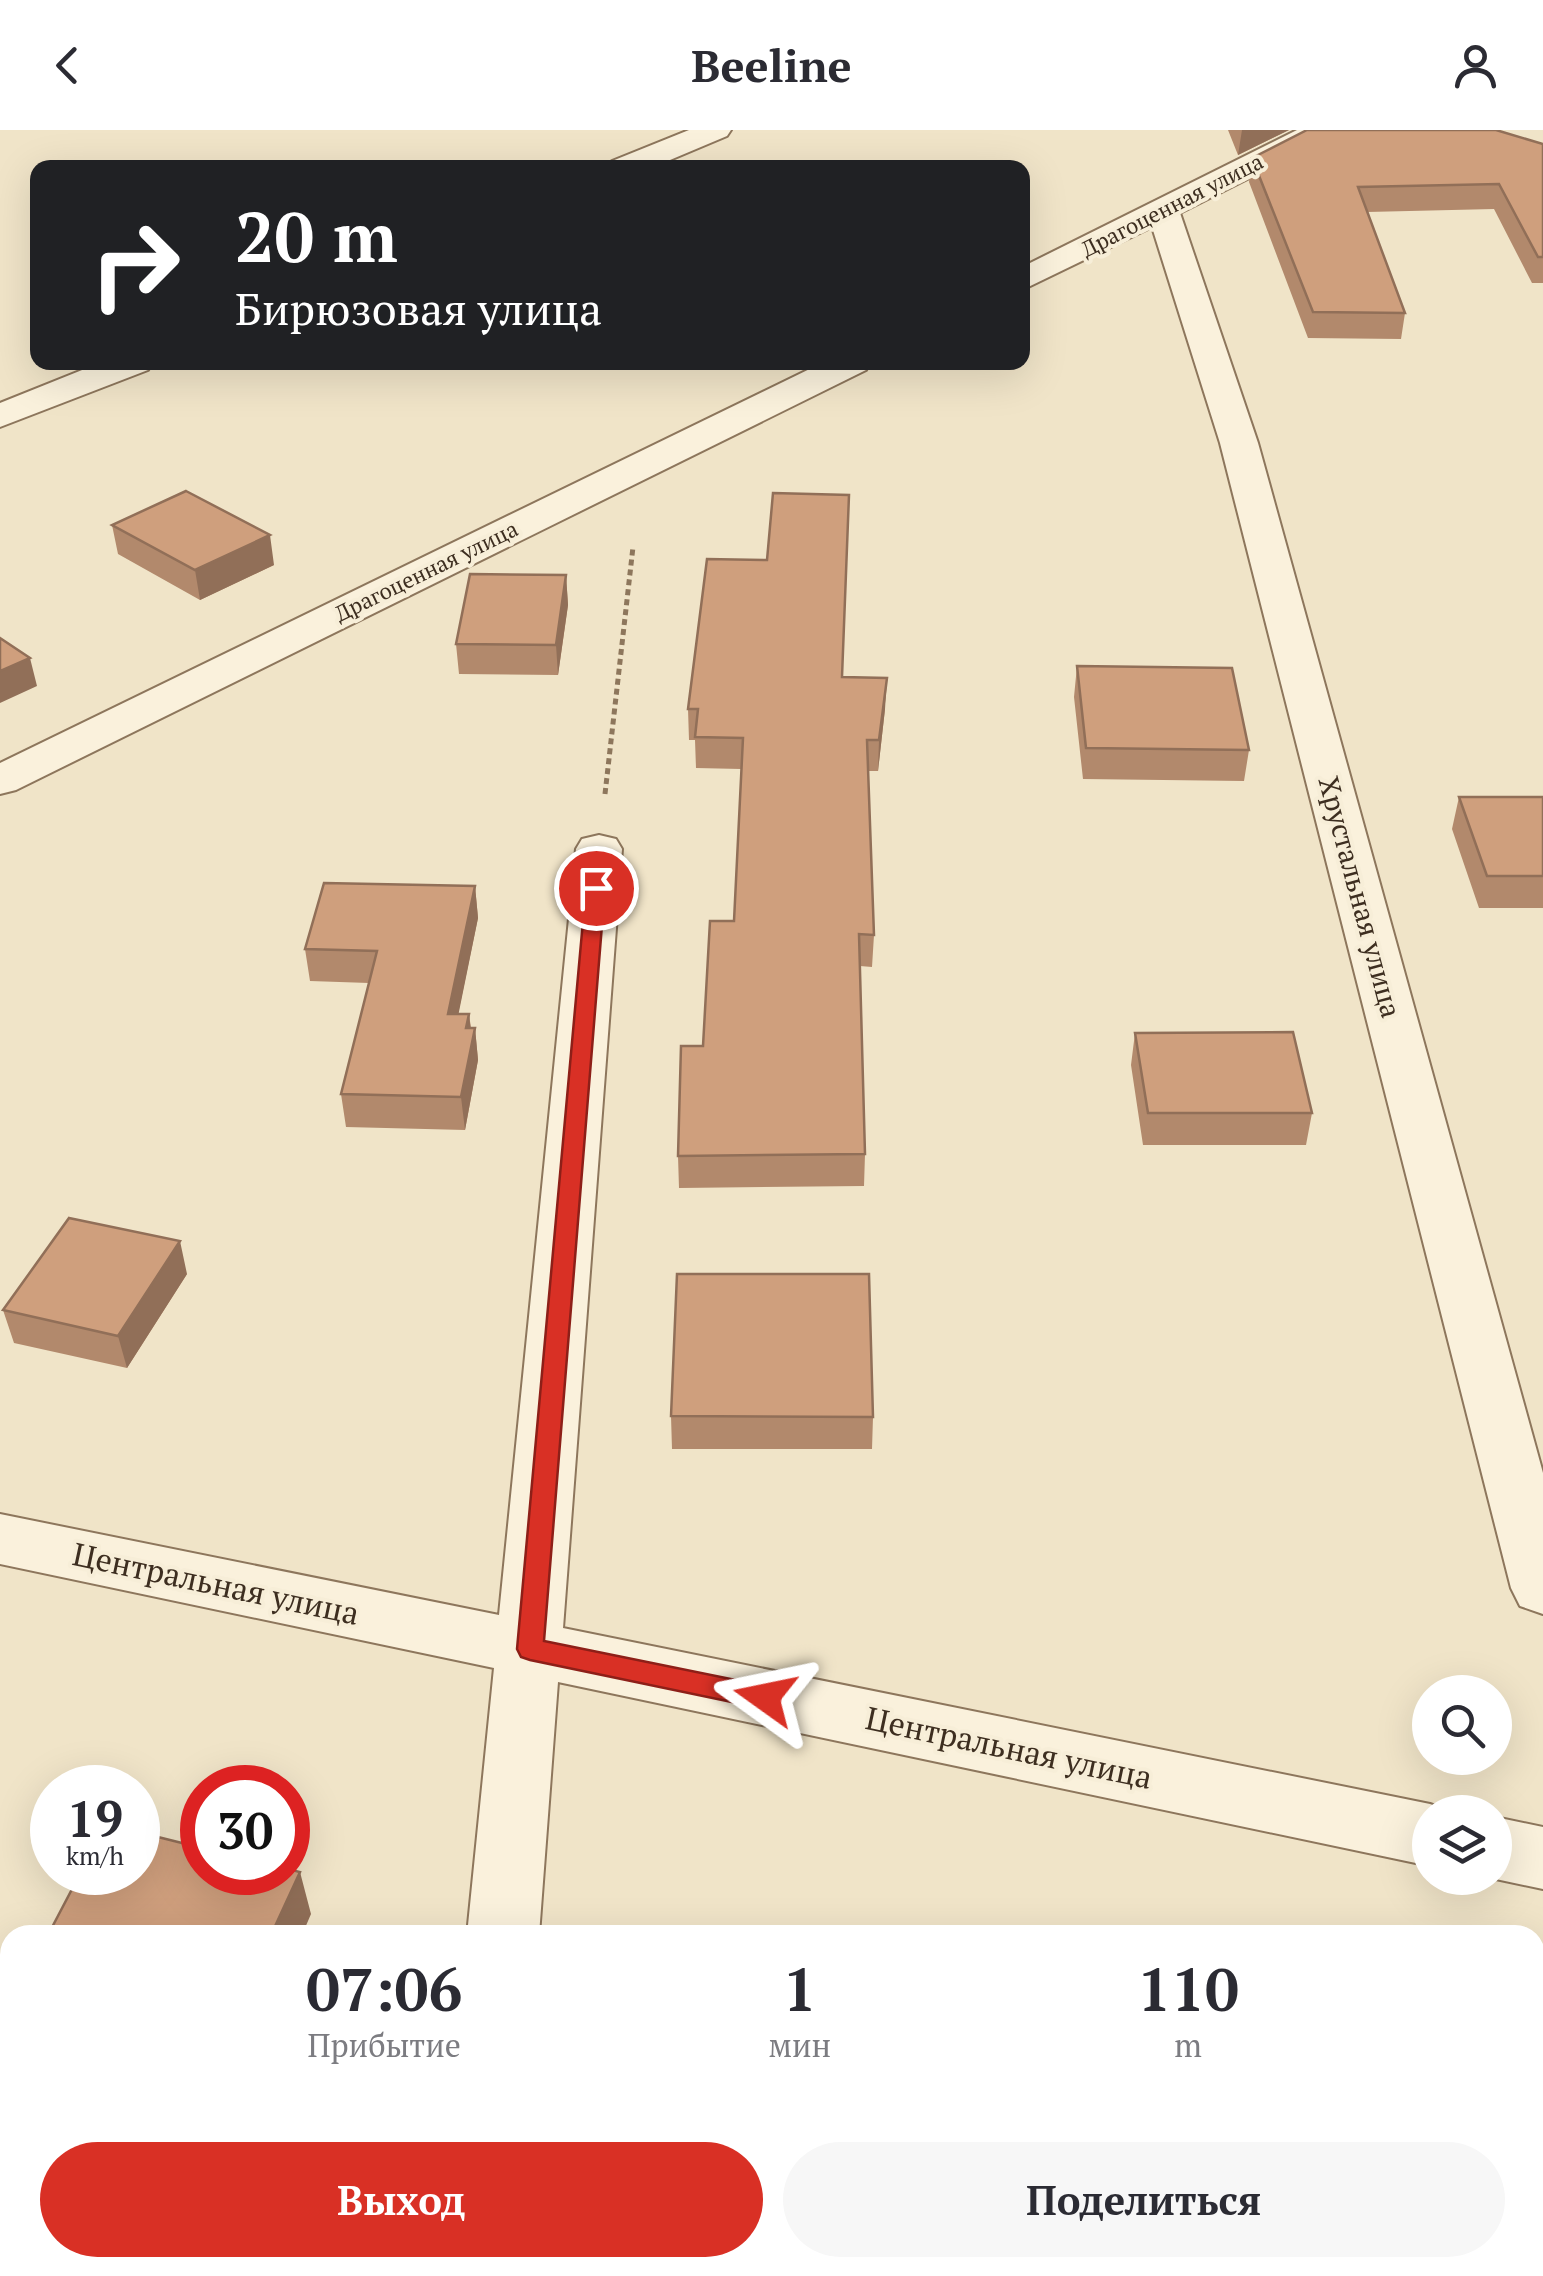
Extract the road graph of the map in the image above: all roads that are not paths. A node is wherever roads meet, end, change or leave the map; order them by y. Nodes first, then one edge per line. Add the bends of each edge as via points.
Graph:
1 (716, 130) edge
2 (1321, 130) edge
3 (642, 160) edge
4 (1163, 211) junction
5 (1030, 276) edge
6 (115, 370) edge
7 (837, 370) edge
8 (0, 416) edge
9 (0, 780) edge
10 (599, 850) road end
11 (0, 1539) edge
12 (1543, 1588) edge
13 (530, 1649) junction
14 (1412, 1831) edge
15 (1512, 1852) edge
16 (1543, 1858) edge
17 (504, 1925) edge

1 - 3 street
2 - 4 street, Драгоценная улица
4 - 5 street, Драгоценная улица
4 - 12 street, Хрустальная улица via 1239,443
6 - 8 street
7 - 9 street, Драгоценная улица
10 - 13 street
11 - 13 street, Центральная улица
13 - 14 street, Центральная улица
13 - 17 street
15 - 16 street

